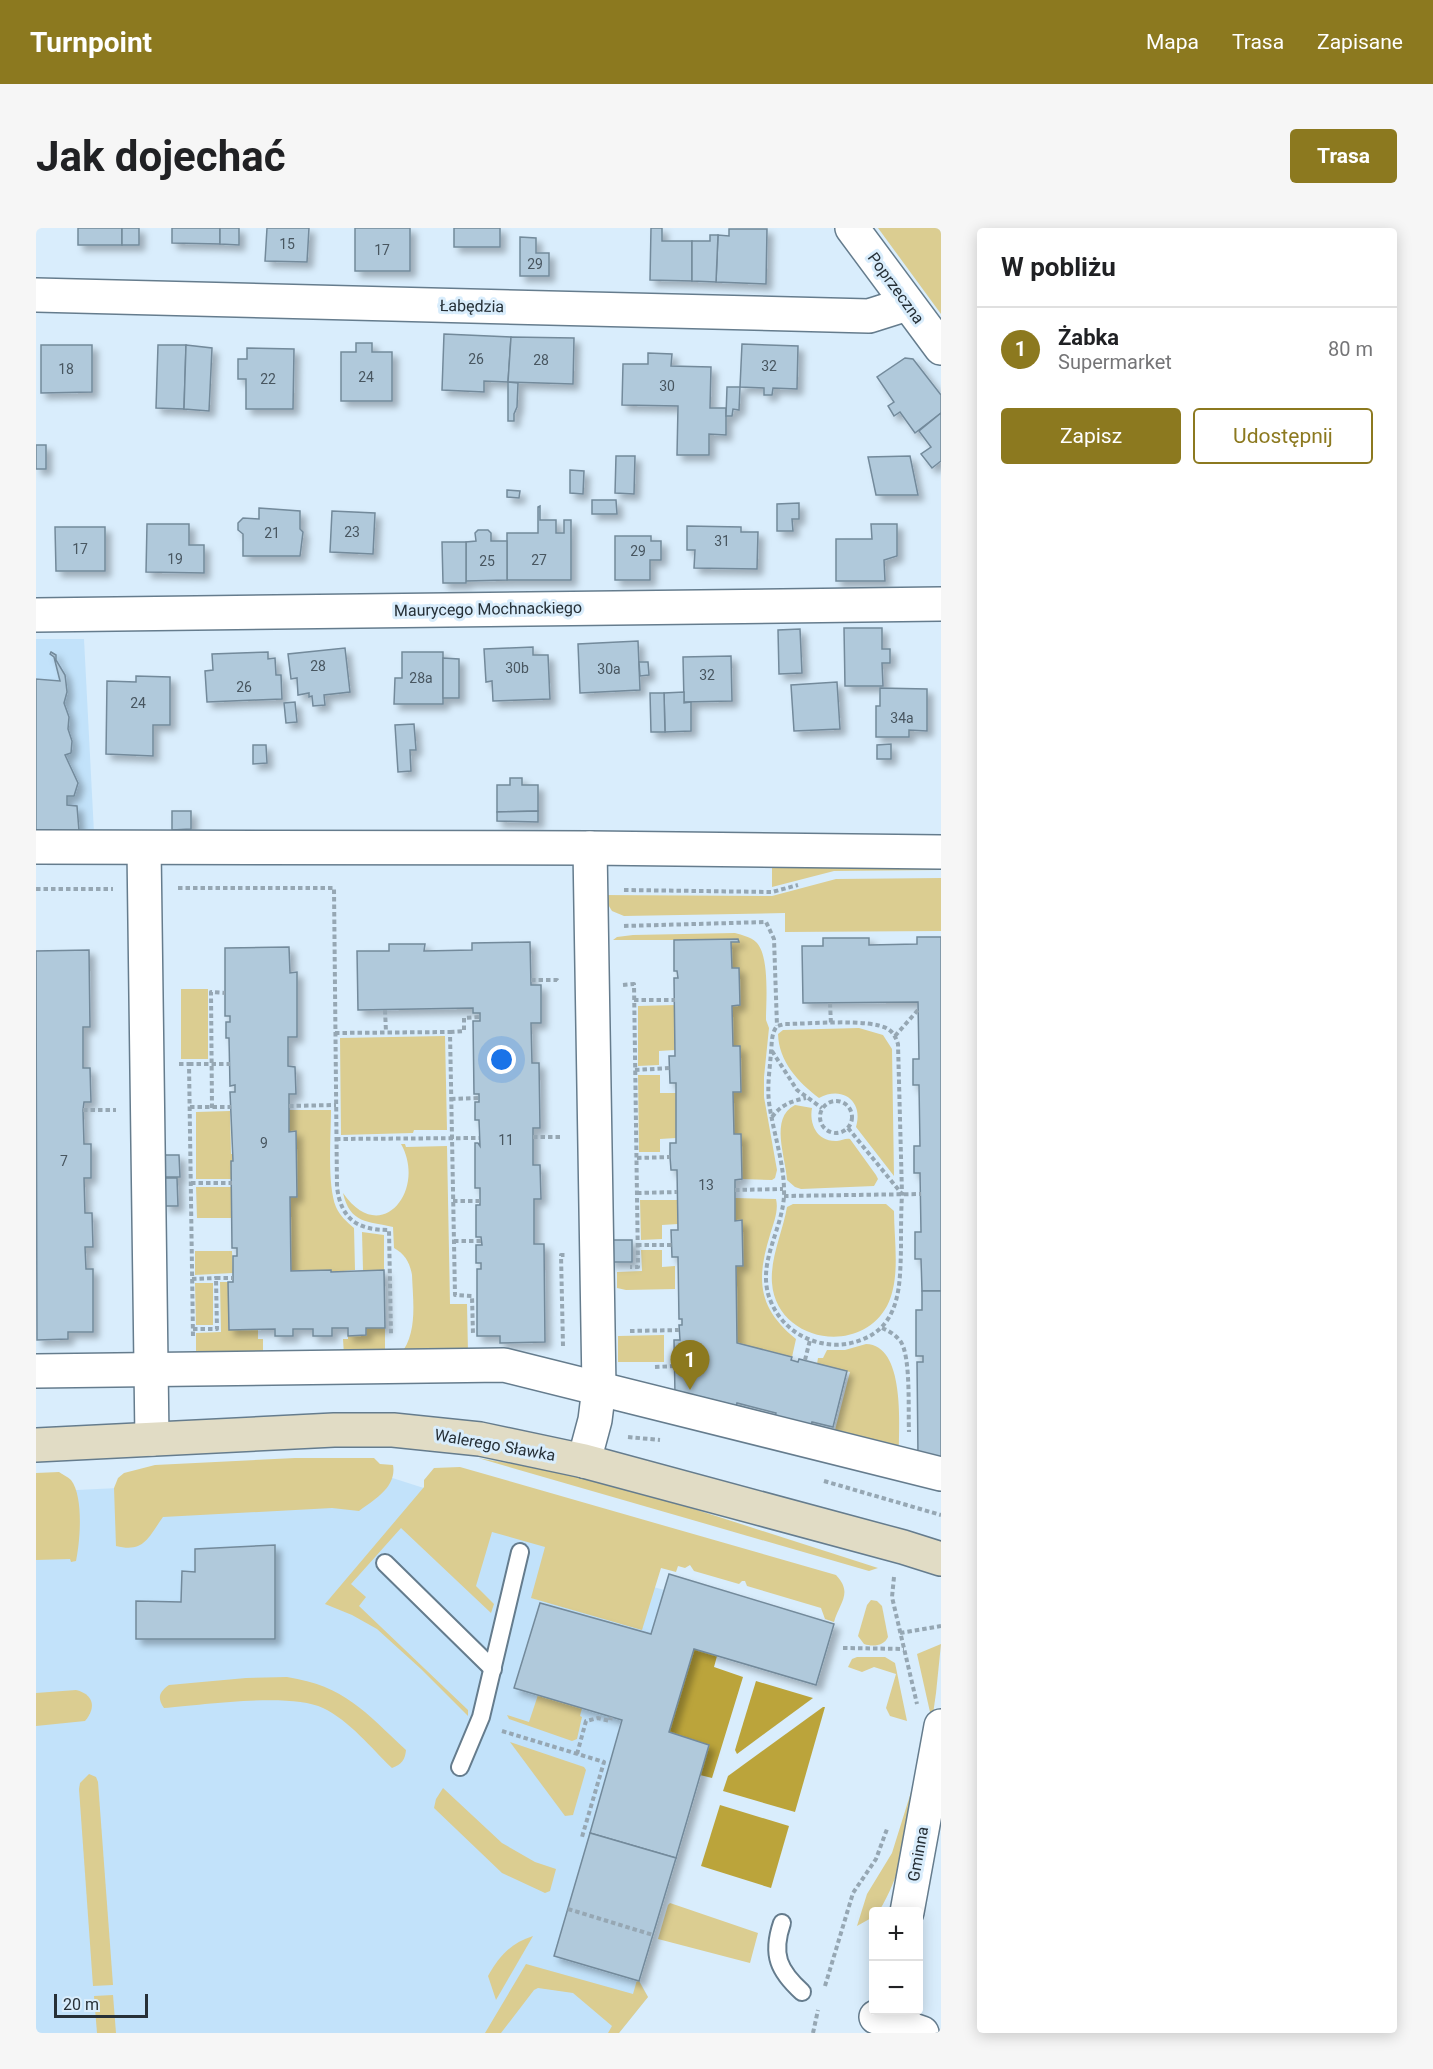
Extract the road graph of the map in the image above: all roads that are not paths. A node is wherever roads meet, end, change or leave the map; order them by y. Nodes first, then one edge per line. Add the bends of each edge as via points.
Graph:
1 (852, 228) edge
2 (36, 295) edge
3 (907, 304) junction
4 (941, 348) edge
5 (941, 604) edge
6 (36, 615) edge
7 (36, 847) edge
8 (144, 848) junction
9 (590, 848) junction
10 (941, 852) edge
11 (151, 1370) junction
12 (36, 1371) edge
13 (599, 1388) junction
14 (152, 1439) junction
15 (36, 1445) edge
16 (588, 1446) junction
17 (941, 1474) edge
18 (519, 1552) dead end
19 (941, 1559) edge
20 (385, 1563) dead end
21 (493, 1669) junction
22 (931, 1720) edge
23 (460, 1767) dead end
24 (941, 1831) edge
25 (908, 1907) edge
26 (909, 1907) edge
27 (782, 1923) dead end
28 (802, 1992) dead end
29 (876, 2020) edge
30 (922, 2033) edge

1 - 3 street, Poprzeczna
2 - 3 street, Łabędzia via 869,316
3 - 4 street, Poprzeczna
5 - 6 street, Maurycego Mochnackiego
7 - 8 street
8 - 9 street
8 - 11 street
9 - 10 street
9 - 13 street
11 - 12 street
11 - 13 street via 504,1365
11 - 14 street
13 - 16 street
13 - 17 street
14 - 15 street, Walerego Sławka
14 - 16 street, Walerego Sławka via 393,1430
16 - 19 street, Walerego Sławka
18 - 21 lane
20 - 21 lane
21 - 23 lane via 482,1717
22 - 25 street, Gminna
24 - 26 street, Gminna
27 - 28 lane via 776,1939 778,1958 785,1977
29 - 30 street

